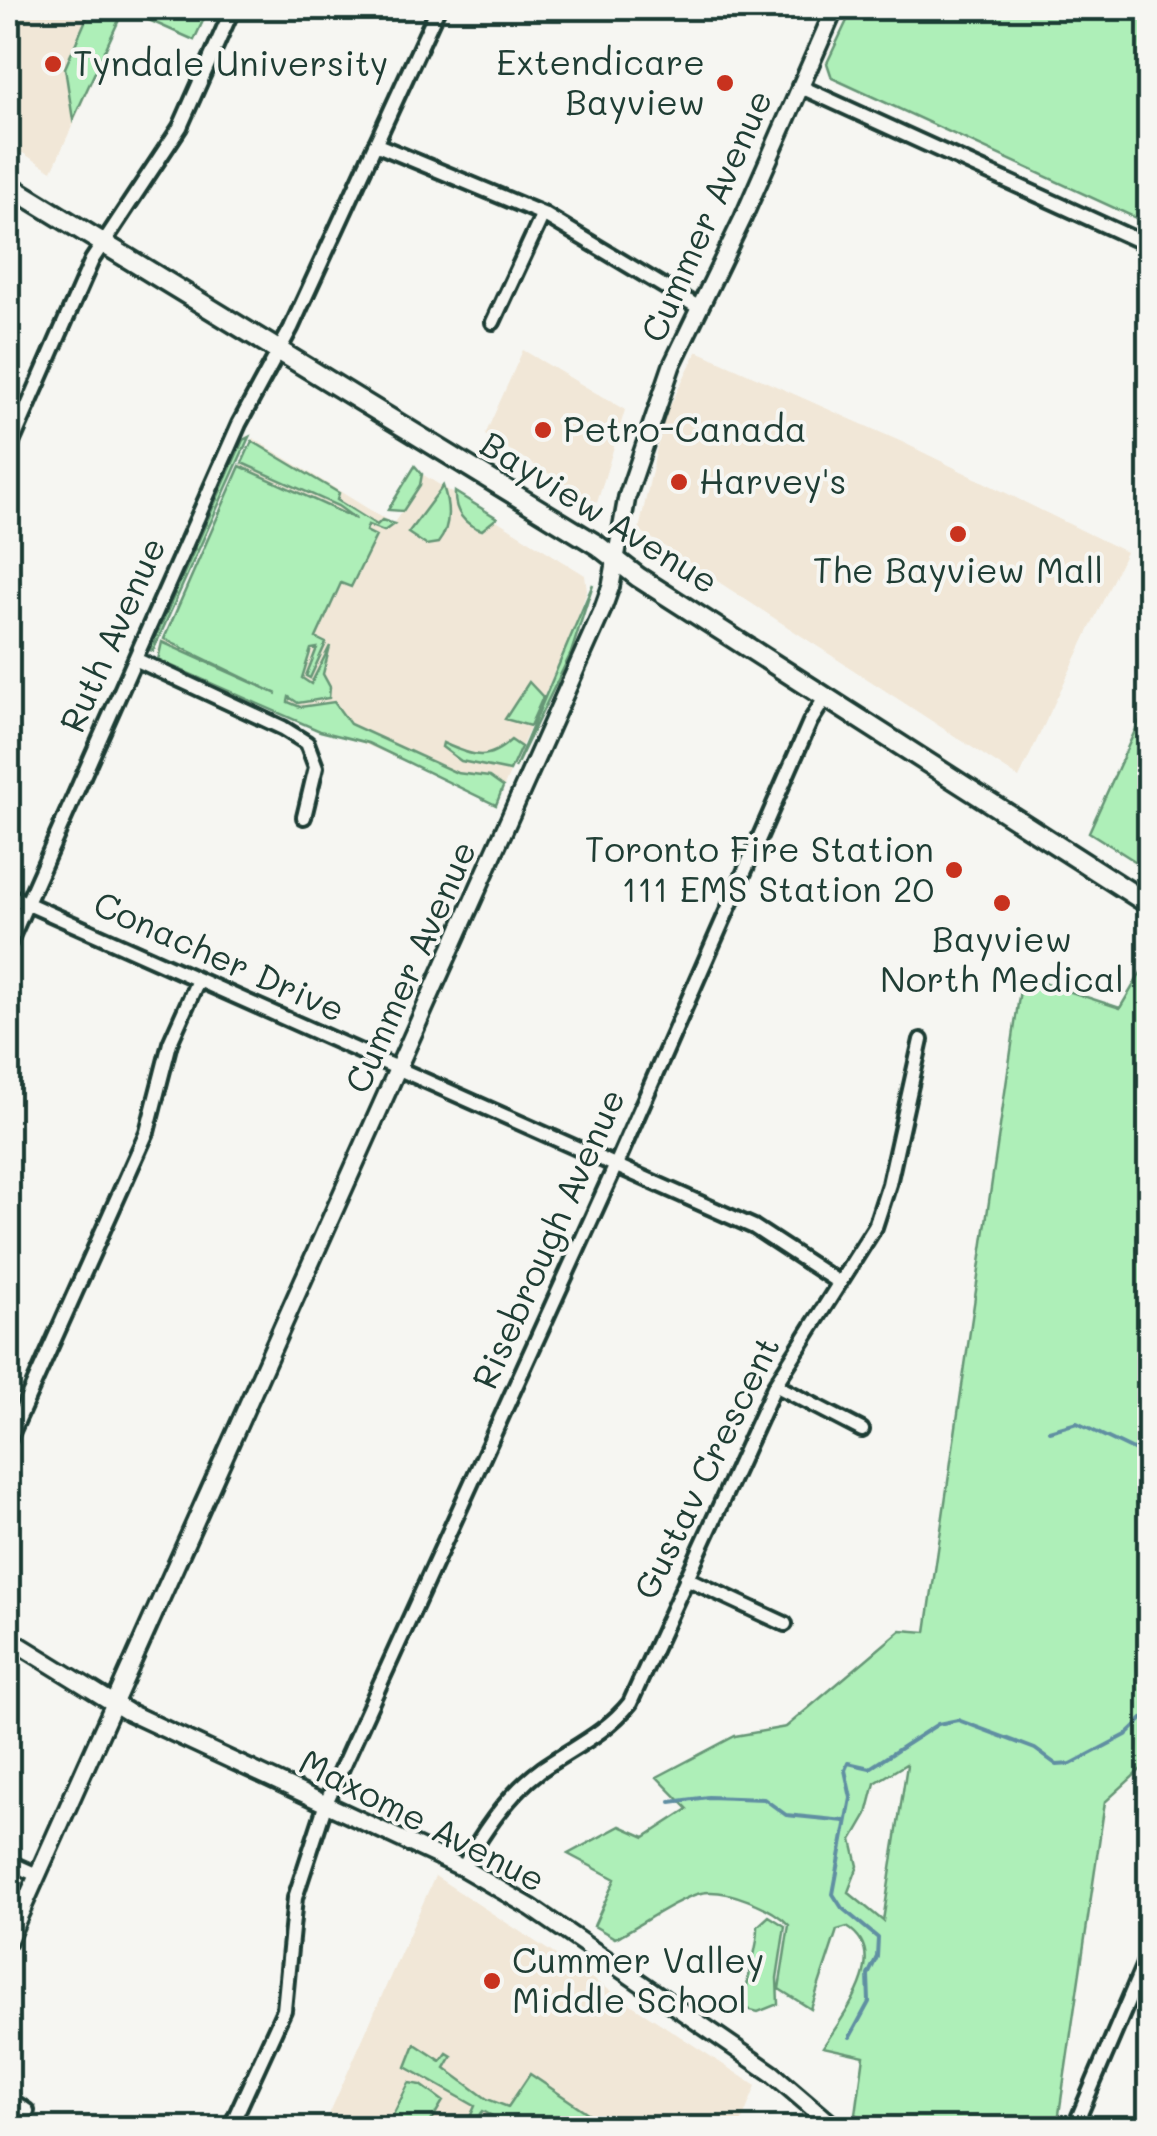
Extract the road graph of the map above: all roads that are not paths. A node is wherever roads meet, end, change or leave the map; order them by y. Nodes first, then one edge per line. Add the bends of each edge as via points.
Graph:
1 (234, 8) edge
2 (438, 8) edge
3 (834, 8) edge
4 (799, 86) junction
5 (375, 144) junction
6 (8, 185) edge
7 (543, 214) junction
8 (105, 244) junction
9 (1150, 246) edge
10 (698, 308) junction
11 (494, 322) dead end
12 (279, 352) junction
13 (8, 452) edge
14 (615, 558) junction
15 (135, 659) junction
16 (826, 698) junction
17 (304, 817) dead end
18 (8, 896) edge
19 (26, 904) junction
20 (1150, 906) edge
21 (8, 946) edge
22 (198, 980) junction
23 (921, 1040) dead end
24 (398, 1069) junction
25 (616, 1167) junction
26 (838, 1282) junction
27 (776, 1385) junction
28 (862, 1430) dead end
29 (8, 1442) edge
30 (686, 1578) junction
31 (786, 1624) dead end
32 (8, 1638) edge
33 (114, 1702) junction
34 (326, 1803) junction
35 (8, 1862) edge
36 (464, 1868) junction
37 (37, 1875) junction
38 (8, 1941) edge
39 (1150, 1950) edge
40 (8, 2098) edge
41 (27, 2110) dead end
42 (230, 2128) edge
43 (836, 2128) edge
44 (1074, 2128) edge

1 - 8 street via 180,126
2 - 5 street, Ruth Avenue
3 - 4 street, Cummer Avenue
4 - 9 street
4 - 10 street, Cummer Avenue
5 - 7 street
5 - 12 street, Ruth Avenue
6 - 8 main road, Bayview Avenue
7 - 10 street
7 - 11 street
8 - 12 main road, Bayview Avenue
8 - 13 street via 92,260
10 - 14 street, Cummer Avenue via 633,476
12 - 14 main road, Bayview Avenue
12 - 15 street, Ruth Avenue
14 - 16 main road, Bayview Avenue
14 - 24 street, Cummer Avenue via 602,611
15 - 17 street via 307,743 316,767
15 - 19 street, Ruth Avenue
16 - 20 main road, Bayview Avenue
16 - 25 street, Risebrough Avenue
18 - 19 street, Conacher Drive
19 - 21 street, Ruth Avenue
19 - 22 street, Conacher Drive
22 - 24 street, Conacher Drive
22 - 29 street via 170,1043 147,1132
23 - 26 street, Gustav Crescent via 880,1213
24 - 25 street, Conacher Drive
24 - 33 street, Cummer Avenue
25 - 26 street, Conacher Drive via 754,1227
25 - 34 street, Risebrough Avenue
26 - 27 street, Gustav Crescent
27 - 28 street
27 - 30 street, Gustav Crescent
30 - 31 street
30 - 36 street, Gustav Crescent via 630,1703 611,1726 540,1770 508,1800
32 - 33 street, Maxome Avenue
33 - 34 street, Maxome Avenue
33 - 37 street, Cummer Avenue
34 - 36 street, Maxome Avenue
34 - 42 street, Risebrough Avenue via 295,1898 284,2010
35 - 37 street
36 - 43 street, Maxome Avenue via 773,2074
37 - 38 street, Cummer Avenue
39 - 44 street
40 - 41 street

